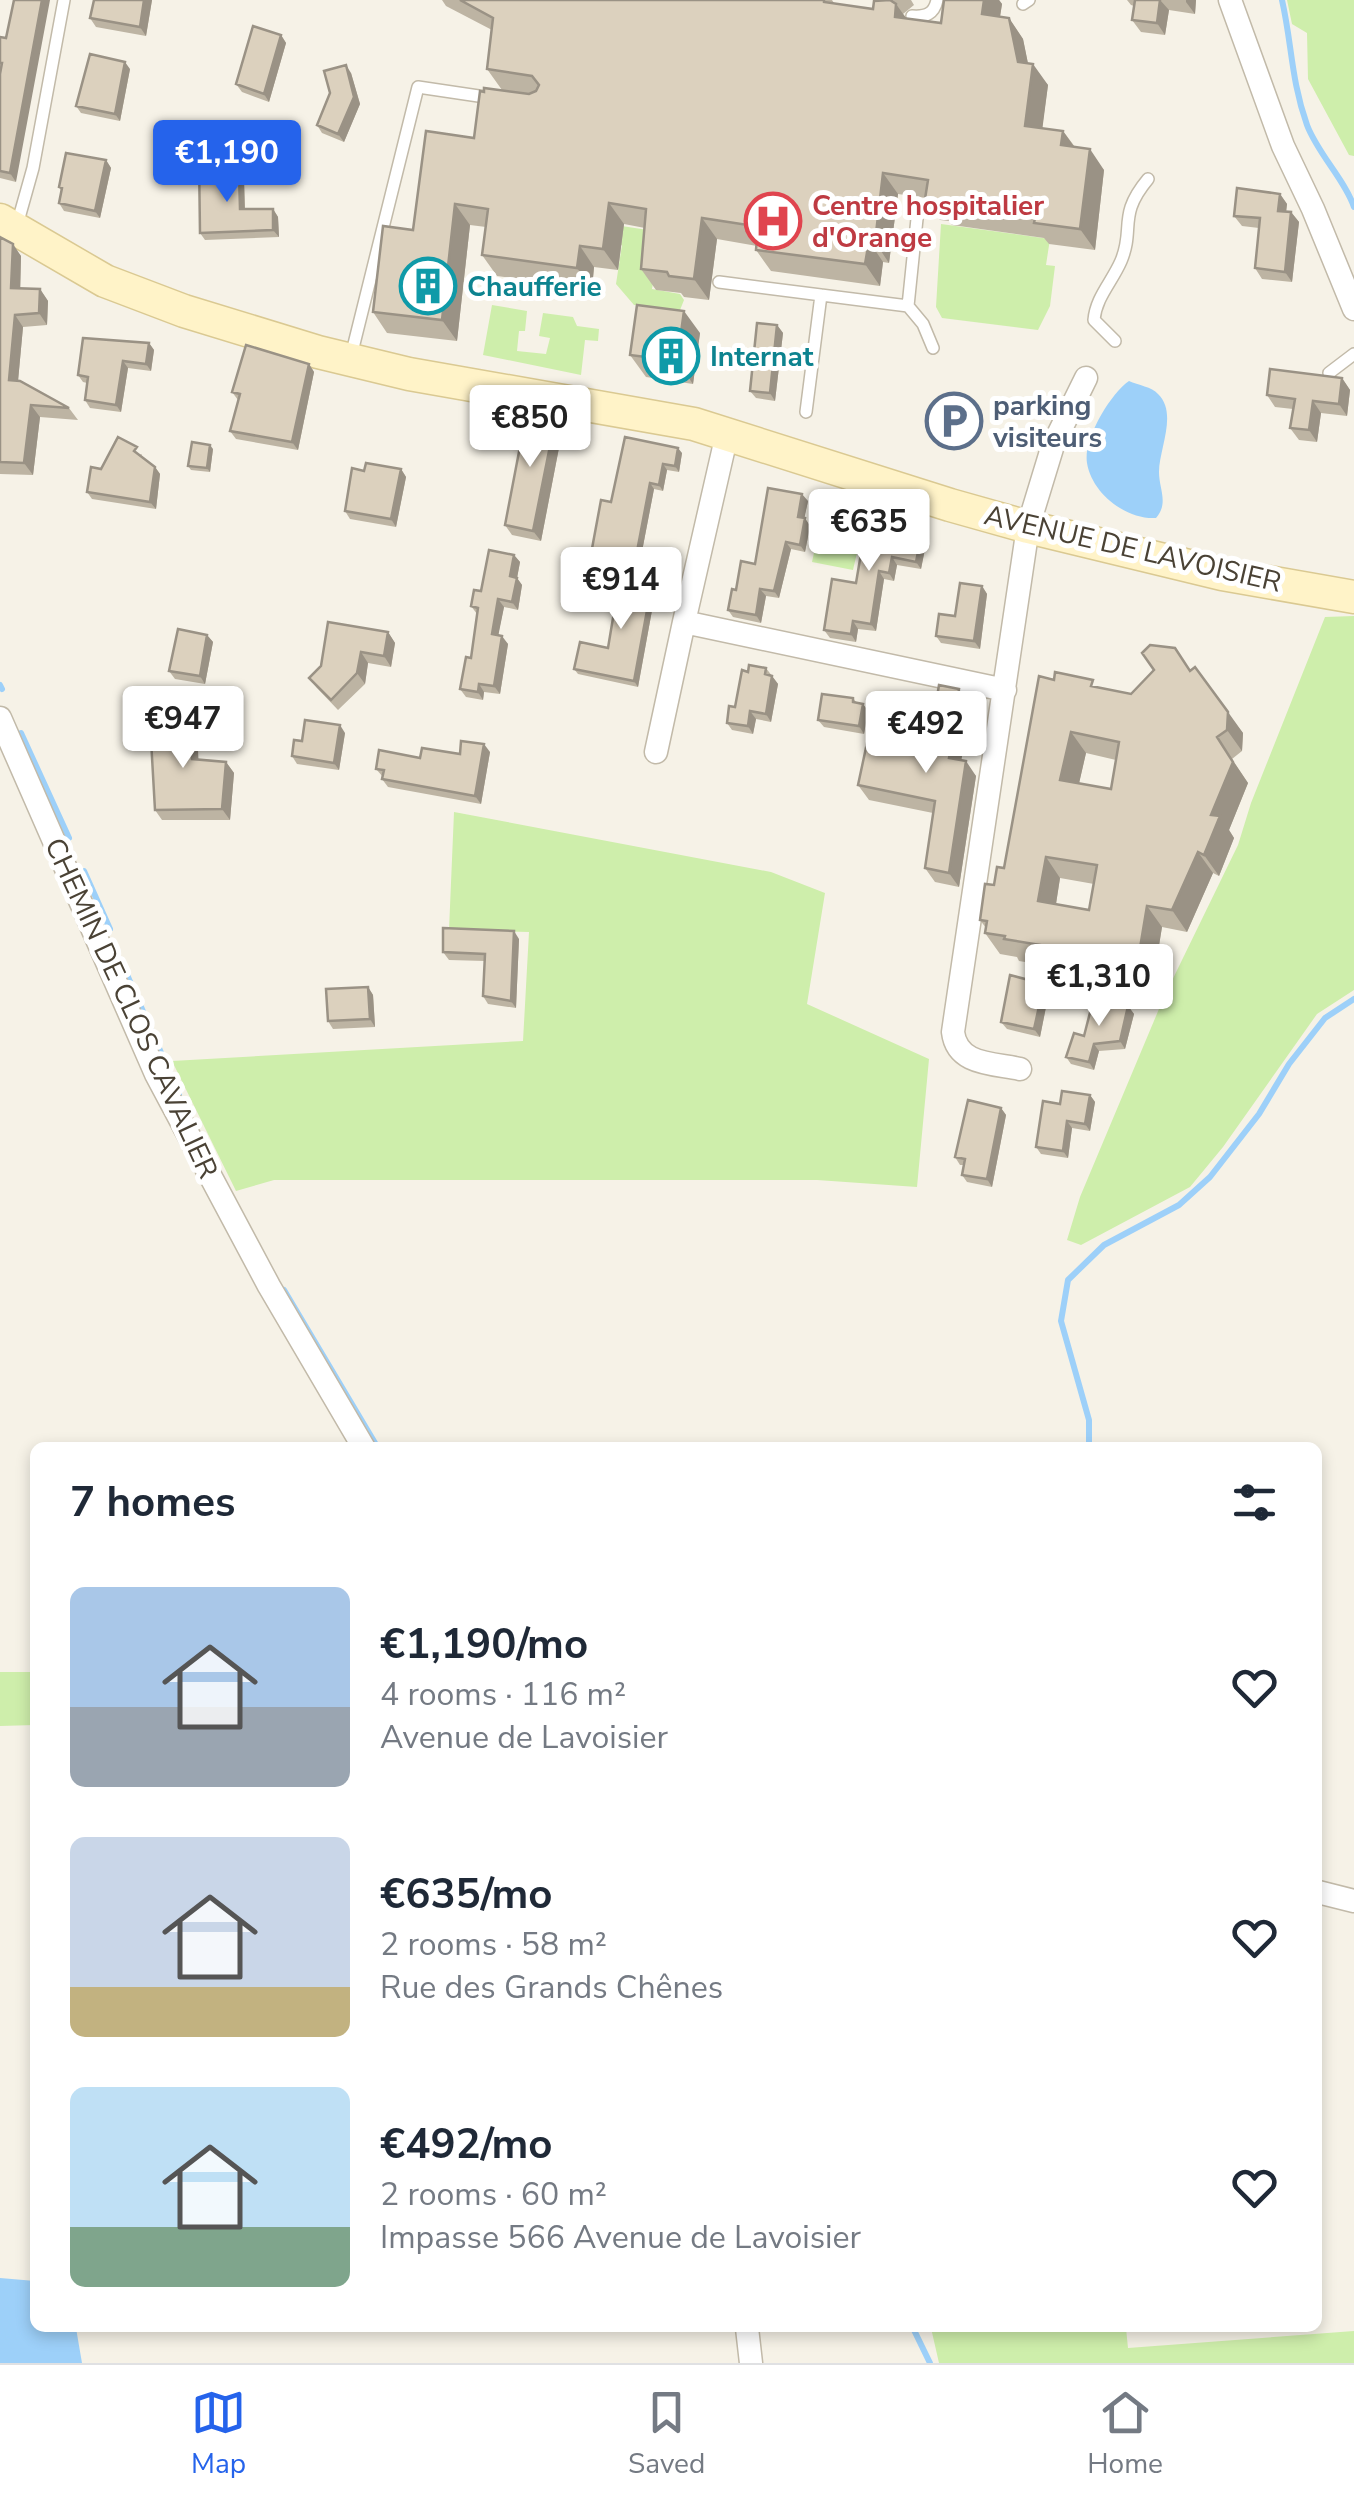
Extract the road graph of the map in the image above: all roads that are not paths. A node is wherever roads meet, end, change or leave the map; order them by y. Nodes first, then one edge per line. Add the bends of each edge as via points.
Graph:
1 (64, 0) edge
2 (938, 0) edge
3 (1230, 0) edge
4 (912, 16) edge
5 (508, 101) edge
6 (1148, 179) dead end
7 (918, 209) edge
8 (8, 224) edge
9 (719, 282) dead end
10 (820, 294) junction
11 (908, 306) junction
12 (1354, 309) edge
13 (1115, 342) dead end
14 (933, 348) dead end
15 (1354, 354) edge
16 (350, 360) junction
17 (1330, 374) edge
18 (1086, 378) dead end
19 (806, 412) dead end
20 (727, 434) junction
21 (1028, 526) junction
22 (1354, 597) edge
23 (684, 622) junction
24 (1005, 690) junction
25 (0, 718) edge
26 (656, 752) dead end
27 (1020, 1069) dead end
28 (360, 1442) edge
29 (1322, 1893) edge
30 (1354, 1901) edge
31 (747, 2332) edge
32 (751, 2363) edge

1 - 8 lane via 30,179
2 - 4 lane via 931,13
3 - 12 street via 1282,146
5 - 16 lane via 418,88
6 - 13 lane via 1128,210 1123,258 1095,307 1094,320
7 - 11 lane
8 - 16 street, AVENUE DE LAVOISIER via 146,298
9 - 10 lane
10 - 11 lane
10 - 19 lane
11 - 14 lane
15 - 17 lane
16 - 20 street, AVENUE DE LAVOISIER
18 - 21 street via 1053,445
20 - 21 street, AVENUE DE LAVOISIER
20 - 23 street
21 - 22 street, AVENUE DE LAVOISIER via 1222,574
21 - 24 street
23 - 24 street
23 - 26 street
24 - 27 street via 953,1032 963,1056
25 - 28 street, CHEMIN DE CLOS CAVALIER via 156,1074
29 - 30 street
31 - 32 street

